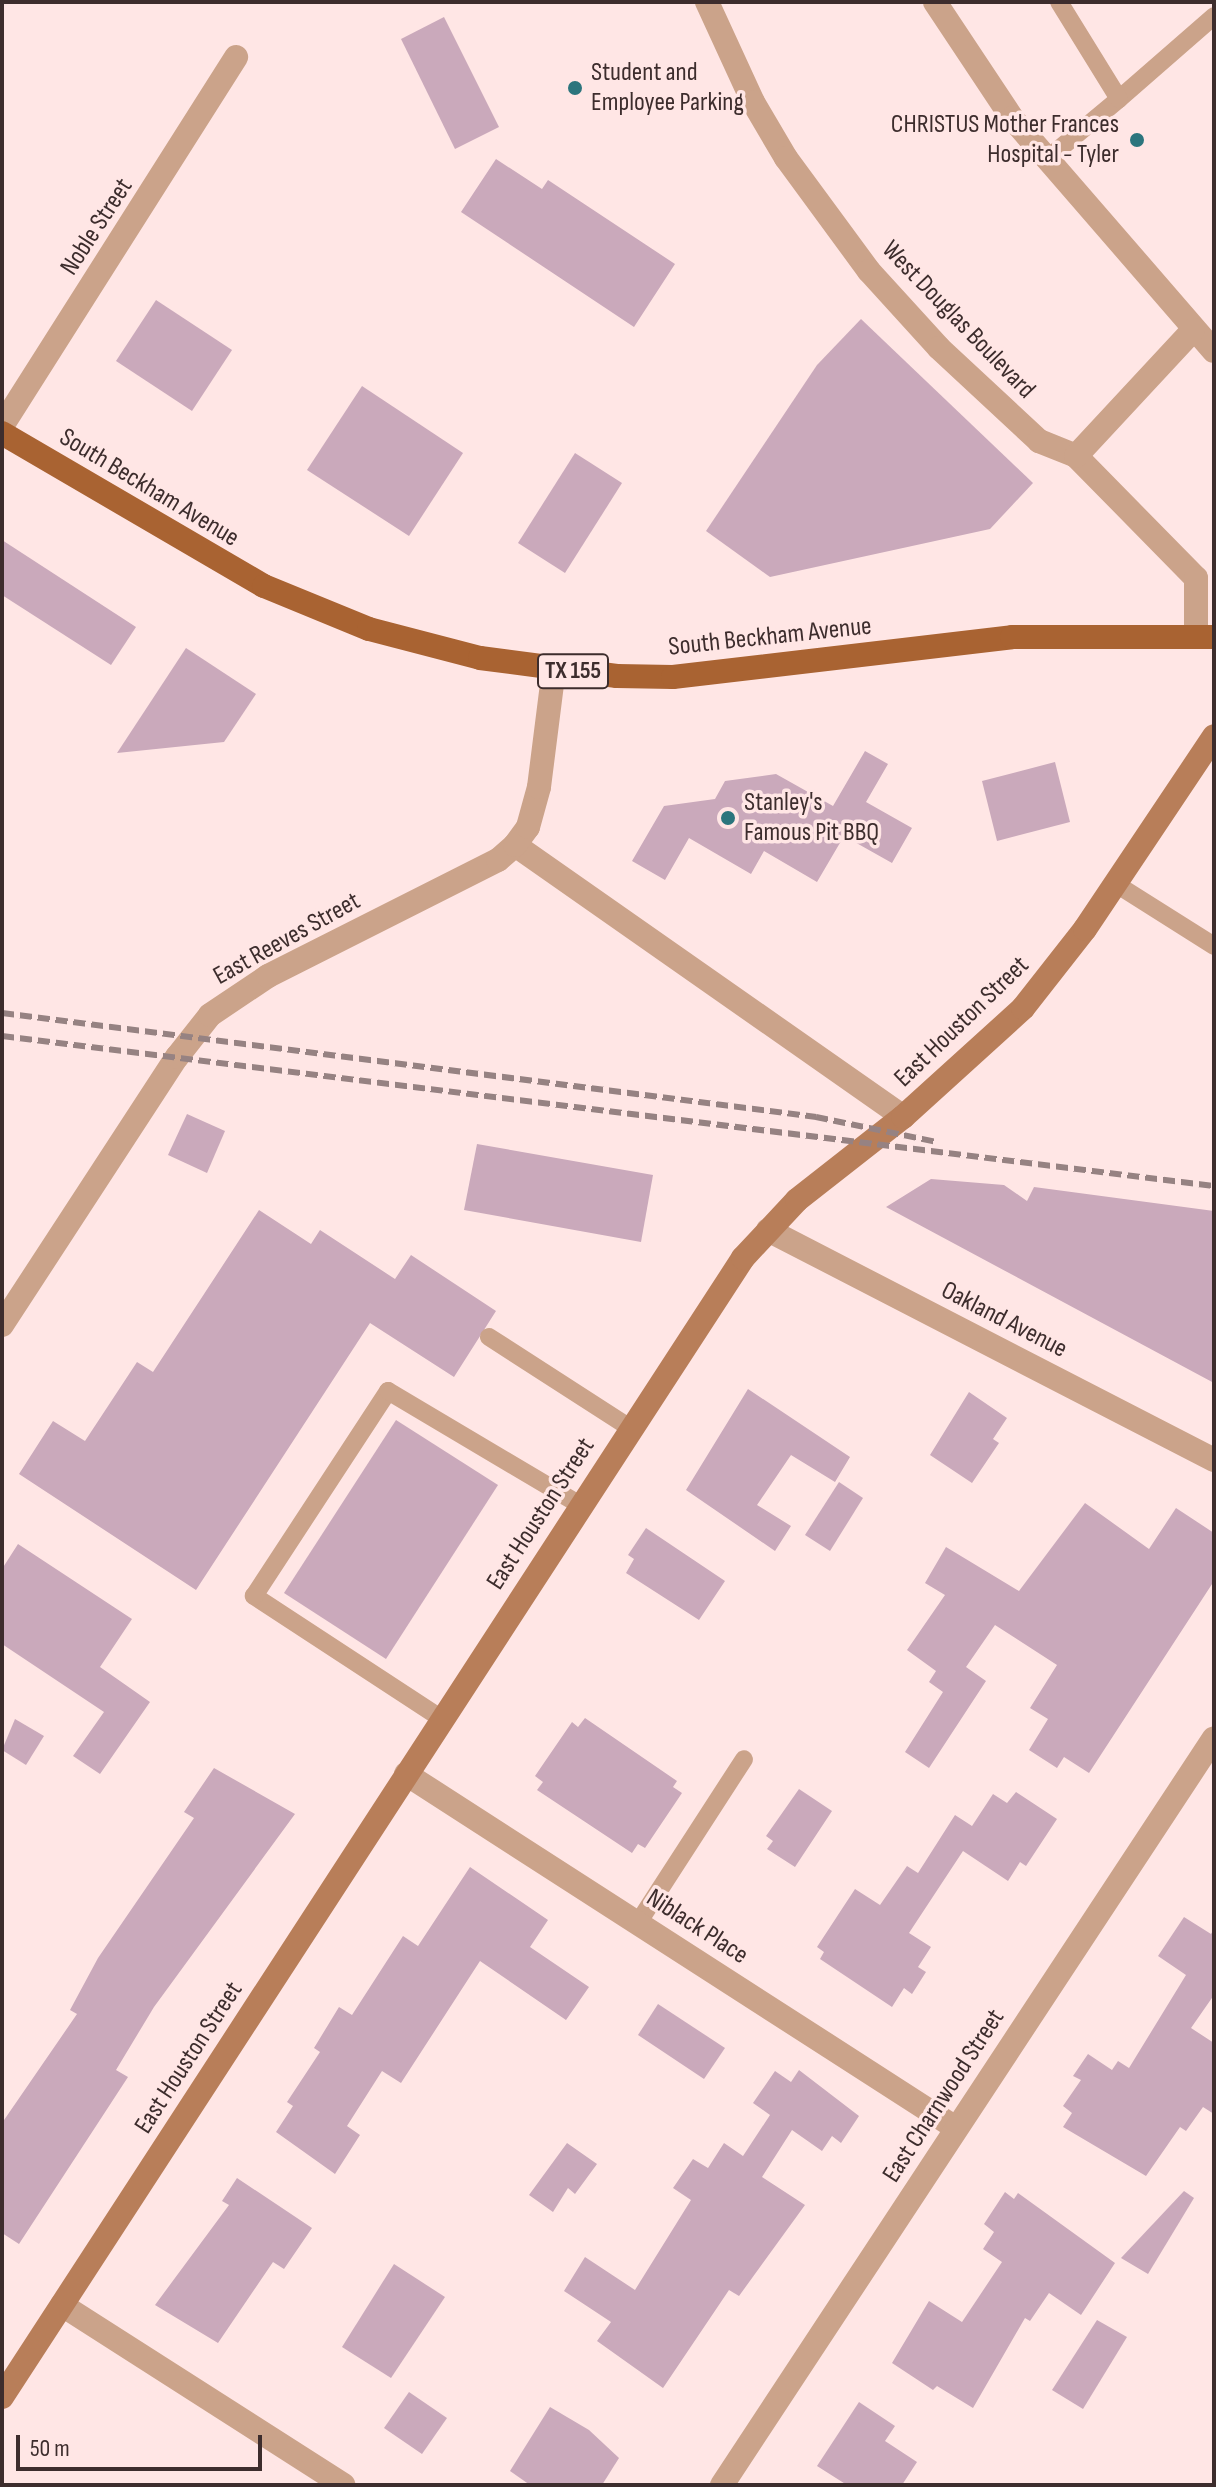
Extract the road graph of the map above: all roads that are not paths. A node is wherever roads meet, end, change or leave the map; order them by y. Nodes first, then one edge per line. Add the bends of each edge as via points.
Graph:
1 (707, 2) edge
2 (935, 2) edge
3 (1059, 2) edge
4 (1214, 16) edge
5 (236, 57) dead end
6 (1119, 99) junction
7 (1046, 160) junction
8 (1193, 330) junction
9 (1214, 351) edge
10 (2, 426) edge
11 (2, 433) edge
12 (1076, 456) junction
13 (1205, 636) edge
14 (554, 668) junction
15 (1214, 736) edge
16 (515, 845) junction
17 (1116, 884) junction
18 (1214, 946) edge
19 (903, 1117) junction
20 (768, 1230) junction
21 (2, 1325) edge
22 (489, 1337) dead end
23 (630, 1428) junction
24 (1214, 1460) edge
25 (580, 1505) junction
26 (442, 1719) junction
27 (1214, 1738) edge
28 (744, 1759) dead end
29 (406, 1774) junction
30 (638, 1923) junction
31 (956, 2128) junction
32 (62, 2305) junction
33 (2, 2397) edge
34 (343, 2485) edge
35 (722, 2485) edge

1 - 12 street, West Douglas Boulevard via 780,147 869,271 939,348 1039,441
2 - 7 street
3 - 6 lane
4 - 6 lane
5 - 10 street, Noble Street
6 - 7 lane
7 - 8 street
8 - 9 street
8 - 12 street
11 - 14 main road, South Beckham Avenue / TX 155 via 203,555 287,597 431,647
12 - 13 street, West Douglas Boulevard via 1196,578
13 - 14 main road, South Beckham Avenue / TX 155 via 1012,637 673,677
14 - 16 street, East Reeves Street via 539,787 528,827
15 - 17 street, East Houston Street
16 - 19 street
16 - 21 street, East Reeves Street via 485,867 268,976 210,1015 177,1057
17 - 18 lane
17 - 19 street, East Houston Street via 1023,1008
19 - 20 street, East Houston Street via 797,1200
20 - 23 street, East Houston Street via 708,1308
20 - 24 street, Oakland Avenue
22 - 23 lane
23 - 25 street, East Houston Street
25 - 26 street, East Houston Street
25 - 26 lane via 388,1391 262,1583 254,1596
26 - 29 street, East Houston Street
27 - 31 street, East Charnwood Street
28 - 30 lane
29 - 30 street, Niblack Place
29 - 32 street, East Houston Street
30 - 31 street, Niblack Place
31 - 35 street, East Charnwood Street
32 - 33 street, East Houston Street
32 - 34 street

